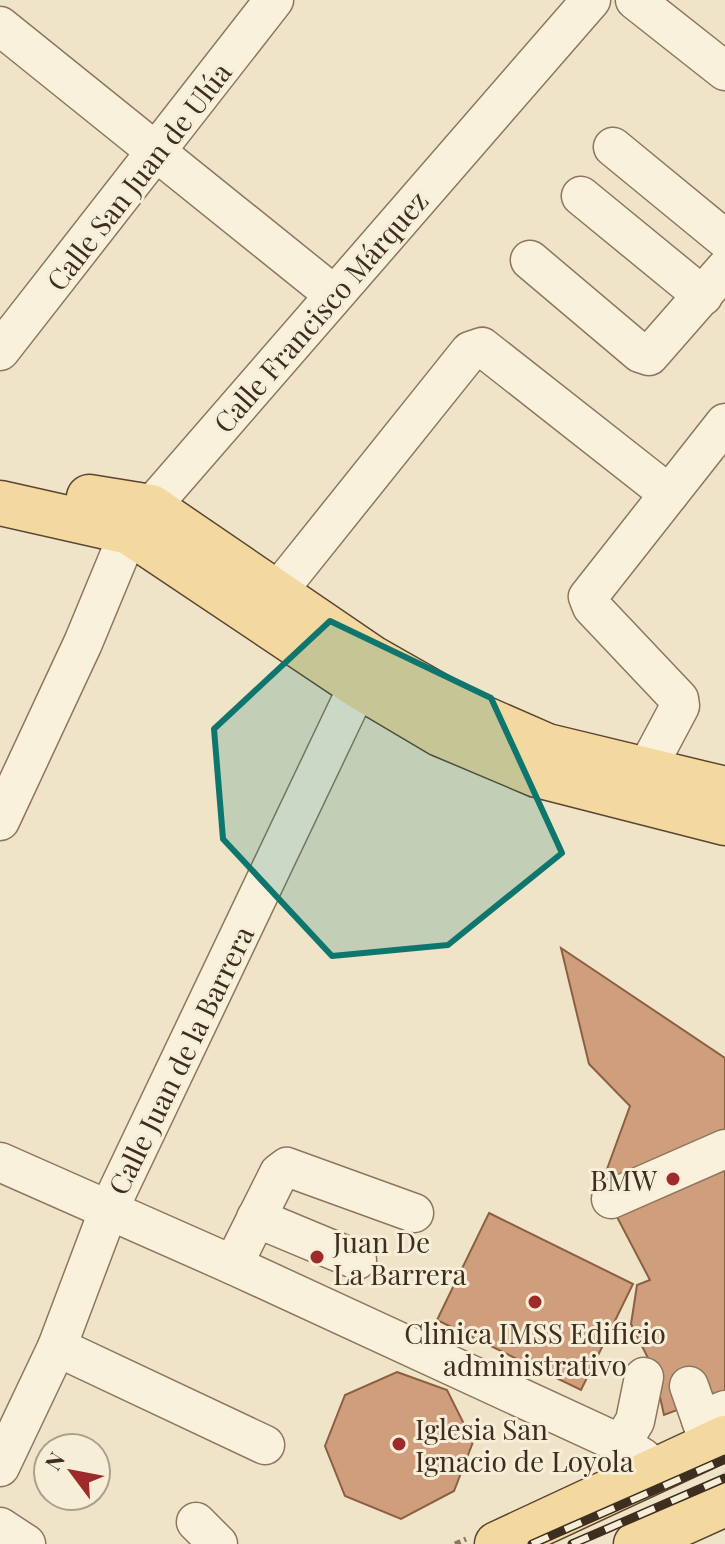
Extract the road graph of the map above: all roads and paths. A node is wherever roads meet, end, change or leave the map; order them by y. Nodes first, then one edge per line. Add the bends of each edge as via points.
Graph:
1 (274, 0) edge
2 (591, 0) edge
3 (635, 0) edge
4 (0, 26) edge
5 (725, 71) edge
6 (613, 147) dead end
7 (157, 153) junction
8 (581, 196) dead end
9 (725, 239) edge
10 (530, 260) dead end
11 (714, 282) edge
12 (333, 294) junction
13 (0, 351) edge
14 (725, 423) edge
15 (0, 481) edge
16 (669, 494) junction
17 (0, 503) edge
18 (140, 520) junction
19 (269, 606) junction
20 (365, 672) junction
21 (654, 755) dead end
22 (725, 789) edge
23 (0, 821) edge
24 (725, 823) edge
25 (725, 1149) edge
26 (0, 1162) edge
27 (611, 1199) dead end
28 (109, 1209) junction
29 (414, 1213) dead end
30 (256, 1218) junction
31 (357, 1260) dead end
32 (233, 1265) junction
33 (57, 1347) junction
34 (644, 1377) dead end
35 (710, 1420) edge
36 (265, 1445) dead end
37 (635, 1457) junction
38 (0, 1467) edge
39 (725, 1504) edge
40 (0, 1527) edge
41 (555, 1532) edge
42 (26, 1544) edge
43 (497, 1544) edge
44 (636, 1544) edge

1 - 7 street, Calle San Juan de Ulúa
2 - 12 street, Calle Francisco Márquez
3 - 5 street
4 - 7 street
6 - 9 street
7 - 12 street
7 - 13 street, Calle San Juan de Ulúa
8 - 11 street
10 - 11 street via 649,356
12 - 18 street, Calle Francisco Márquez
14 - 16 street
15 - 18 main road
16 - 19 street via 482,347 470,351
16 - 21 street via 588,597 679,699
17 - 18 main road
18 - 19 main road
18 - 23 street, Calle Francisco Márquez
19 - 20 main road
20 - 22 main road via 547,746
20 - 24 main road via 440,734 537,775
20 - 28 street, Calle Juan de la Barrera
25 - 27 street
26 - 28 street
28 - 32 street
28 - 33 street, Calle Juan de la Barrera
29 - 30 street via 287,1167
30 - 31 street
30 - 32 street
32 - 37 street
33 - 36 street
33 - 38 street, Calle Juan de la Barrera
34 - 37 street via 635,1421
35 - 37 main road
37 - 41 main road
39 - 44 main road
40 - 42 street
41 - 43 main road

